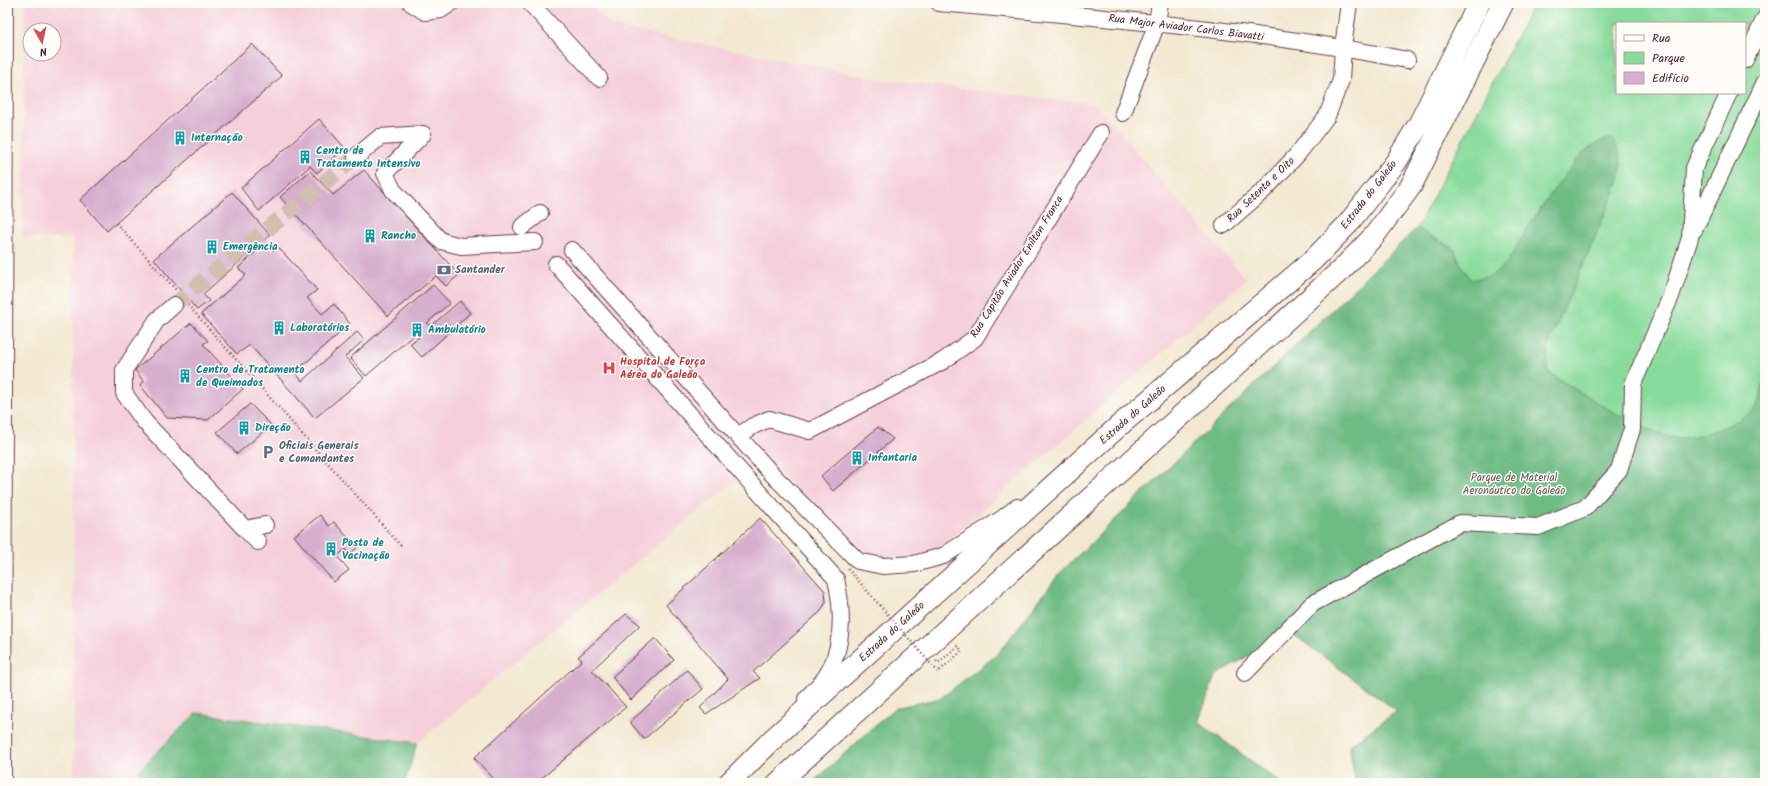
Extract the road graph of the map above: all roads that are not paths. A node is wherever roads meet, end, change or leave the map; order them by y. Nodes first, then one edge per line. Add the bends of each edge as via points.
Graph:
1 (6, 3) edge
2 (411, 3) edge
3 (450, 3) edge
4 (530, 3) edge
5 (939, 3) edge
6 (1160, 3) edge
7 (1349, 3) edge
8 (1479, 3) edge
9 (1503, 3) edge
10 (1765, 18) edge
11 (1157, 23) junction
12 (1343, 47) junction
13 (1746, 58) edge
14 (1407, 60) dead end
15 (599, 78) dead end
16 (1765, 82) edge
17 (1730, 94) edge
18 (1123, 113) dead end
19 (1101, 133) dead end
20 (356, 157) tunnel mouth
21 (540, 213) dead end
22 (1224, 225) dead end
23 (522, 227) dead end
24 (1690, 238) junction
25 (535, 242) dead end
26 (572, 250) dead end
27 (556, 264) dead end
28 (178, 299) tunnel mouth
29 (3, 321) edge
30 (1120, 425) junction
31 (738, 436) junction
32 (265, 525) dead end
33 (245, 529) junction
34 (258, 542) dead end
35 (4, 605) edge
36 (1245, 674) dead end
37 (774, 738) junction
38 (3, 783) edge
39 (729, 783) edge
40 (778, 783) edge

1 - 29 street
2 - 3 street via 425,12 441,10
4 - 15 street
5 - 11 street, Rua Major Aviador Carlos Biavatti
6 - 11 street
7 - 12 street, Rua Setenta e Oito
8 - 30 main road, Estrada do Galeão via 1419,124 1396,162 1347,225 1313,260
9 - 40 main road via 1410,186 1374,236 1336,274
10 - 13 street
11 - 12 street, Rua Major Aviador Carlos Biavatti
11 - 18 street
12 - 14 street, Rua Major Aviador Carlos Biavatti
12 - 22 street, Rua Setenta e Oito via 1341,80 1327,116 1297,155 1264,190
16 - 24 street
17 - 24 street via 1694,168
19 - 31 street, Rua Capitão Aviador Enilton Franca via 975,338 943,361 810,431 769,420 753,426
20 - 25 street via 380,137 424,134 385,173 393,190 441,241 461,246
21 - 23 street
24 - 36 street via 1671,296 1633,384 1632,429 1618,470 1585,508 1538,527 1460,523 1312,604
26 - 31 street
27 - 37 street via 836,578 841,600 837,650 828,673
28 - 33 street via 157,320 124,370 124,393 144,421
29 - 35 street
30 - 31 street via 1003,518 943,556 914,564 883,566 858,561
30 - 37 main road, Estrada do Galeão
32 - 33 street
33 - 34 street
35 - 38 street
37 - 39 main road, Estrada do Galeão

